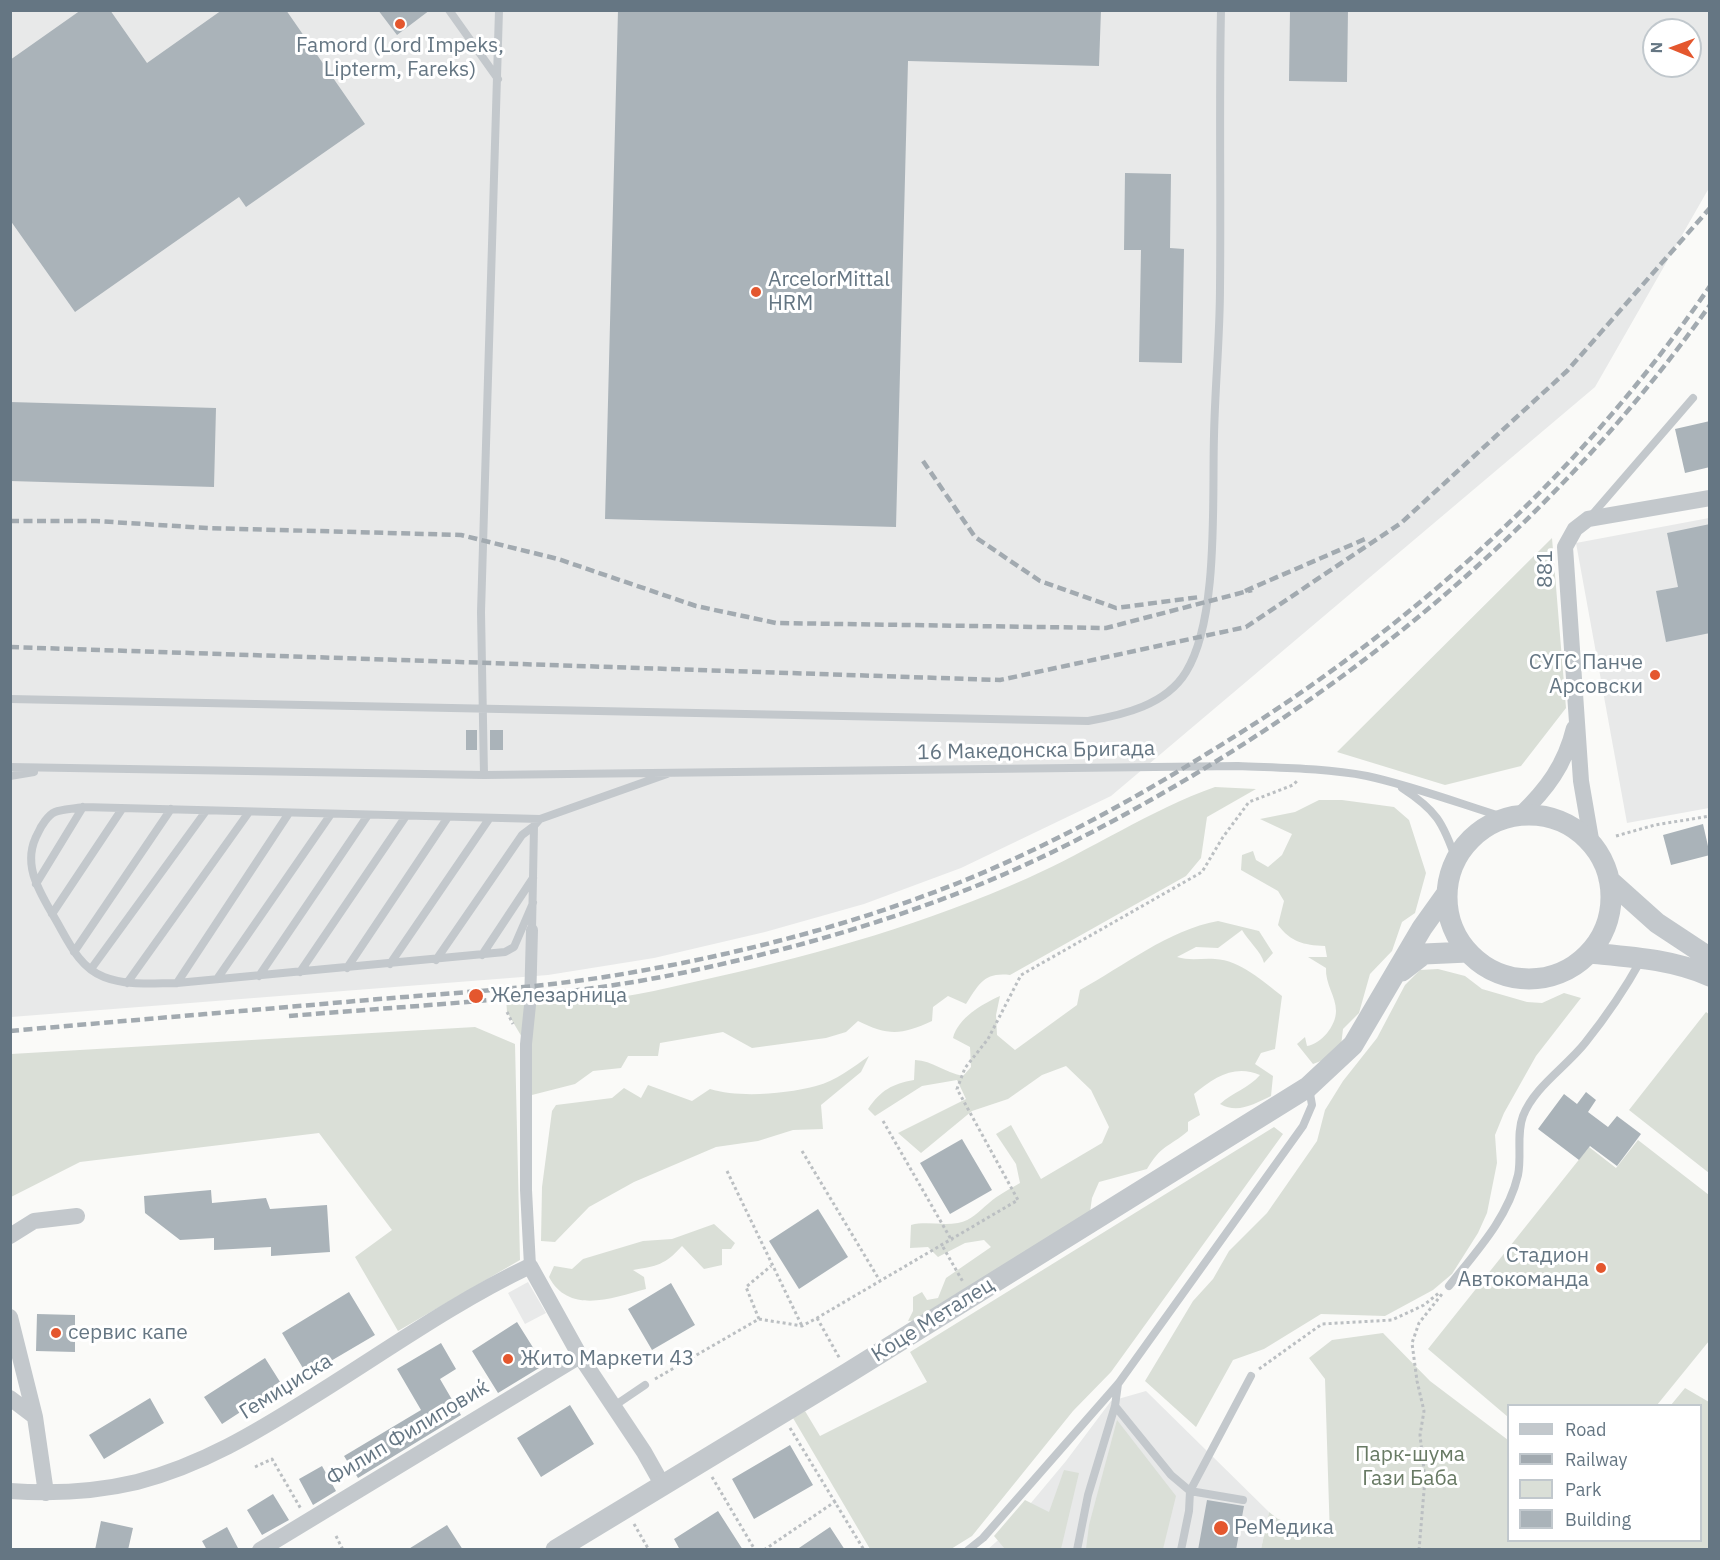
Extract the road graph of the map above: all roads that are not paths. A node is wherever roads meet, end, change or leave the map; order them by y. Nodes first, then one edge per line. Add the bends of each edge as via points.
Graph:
1 (449, 10) edge
2 (499, 10) edge
3 (1221, 10) edge
4 (498, 80) junction
5 (1693, 398) dead end
6 (1710, 498) edge
7 (1588, 519) junction
8 (10, 699) edge
9 (481, 710) junction
10 (1577, 715) junction
11 (10, 768) edge
12 (47, 769) junction
13 (674, 772) junction
14 (484, 776) junction
15 (10, 777) edge
16 (1397, 785) junction
17 (82, 807) junction
18 (123, 809) junction
19 (171, 809) junction
20 (206, 811) junction
21 (249, 812) junction
22 (288, 813) junction
23 (331, 814) junction
24 (368, 815) junction
25 (406, 816) junction
26 (1512, 816) junction
27 (448, 817) junction
28 (489, 819) junction
29 (537, 822) junction
30 (1593, 845) junction
31 (1456, 860) junction
32 (533, 878) junction
33 (1609, 880) junction
34 (36, 884) junction
35 (1447, 893) junction
36 (532, 903) junction
37 (52, 914) junction
38 (532, 930) joint
39 (74, 952) junction
40 (1468, 952) junction
41 (1589, 953) junction
42 (482, 956) junction
43 (1642, 957) junction
44 (1710, 958) edge
45 (436, 960) junction
46 (390, 964) junction
47 (347, 968) junction
48 (91, 969) junction
49 (300, 972) junction
50 (259, 976) junction
51 (1710, 976) edge
52 (1392, 979) junction
53 (217, 980) junction
54 (127, 983) junction
55 (177, 983) junction
56 (1308, 1087) junction
57 (77, 1216) dead end
58 (10, 1236) edge
59 (530, 1266) junction
60 (1449, 1286) road end
61 (10, 1317) edge
62 (580, 1356) junction
63 (1251, 1376) road end
64 (1119, 1384) junction
65 (645, 1385) road end
66 (10, 1398) edge
67 (614, 1406) junction
68 (1115, 1406) junction
69 (35, 1417) junction
70 (662, 1485) junction
71 (10, 1491) edge
72 (1190, 1491) junction
73 (46, 1493) junction
74 (1243, 1500) dead end
75 (260, 1550) edge
76 (556, 1550) edge
77 (968, 1550) edge
78 (1077, 1550) edge
79 (1181, 1550) edge

1 - 4 lane
2 - 4 lane
3 - 9 lane via 1220,289 1211,554 1205,624 1185,674 1166,694 1125,714 1088,721
4 - 9 lane
5 - 7 lane
6 - 7 street
7 - 10 street, 881 via 1575,529 1565,547
8 - 9 lane
9 - 14 lane
10 - 26 street, 881 via 1558,773 1543,793
10 - 30 street, 881 via 1581,781
11 - 12 lane
12 - 14 lane, 16 Македонска Бригада
12 - 15 lane
13 - 14 lane, 16 Македонска Бригада
13 - 16 lane, 16 Македонска Бригада via 1238,766 1367,776
13 - 29 lane
16 - 26 lane, 16 Македонска Бригада
16 - 31 lane, 16 Македонска Бригада via 1426,804 1443,825
17 - 18 lane
17 - 34 lane
17 - 34 lane via 55,812 41,826 32,843 30,865
18 - 19 lane
18 - 37 lane
19 - 20 lane
19 - 39 lane
20 - 21 lane
20 - 48 lane
21 - 22 lane
21 - 54 lane
22 - 23 lane
22 - 55 lane
23 - 24 lane
23 - 53 lane
24 - 25 lane
24 - 50 lane
25 - 27 lane
25 - 49 lane
26 - 30 street via 1560,821
26 - 31 street via 1480,831
27 - 28 lane
27 - 47 lane
28 - 29 lane
28 - 46 lane
29 - 32 lane
29 - 45 lane via 522,835
30 - 33 street
31 - 35 street
32 - 36 lane
32 - 42 lane
33 - 41 street via 1608,919
33 - 44 street via 1657,923
34 - 37 lane
35 - 40 street via 1451,925
35 - 52 street, Коце Металец
36 - 38 lane
36 - 42 lane via 514,947
37 - 39 lane
38 - 59 street via 526,1044
39 - 48 lane
40 - 41 street via 1485,967 1528,980 1572,967
40 - 52 street, Коце Металец via 1424,954
41 - 43 street
42 - 45 lane
43 - 51 street
43 - 60 lane via 1585,1043 1539,1091 1523,1115 1514,1191 1503,1215
45 - 46 lane
46 - 47 lane
47 - 49 lane
48 - 54 lane
49 - 50 lane
50 - 53 lane
52 - 56 street, Коце Металец via 1353,1045
53 - 55 lane
54 - 55 lane
56 - 64 lane via 1312,1105 1303,1126
56 - 70 street, Коце Металец
57 - 58 street via 34,1221
59 - 62 street
59 - 73 street, Гемиџиска via 409,1336 241,1442 137,1482
61 - 69 street
62 - 67 street
62 - 75 street, Филип Филиповиќ
63 - 72 lane
64 - 68 lane
64 - 77 lane via 983,1538
65 - 67 lane
66 - 69 street
67 - 70 street
68 - 72 lane via 1171,1475
68 - 78 lane via 1088,1495
69 - 73 street
70 - 76 street, Коце Металец
71 - 73 street, Гемиџиска
72 - 74 lane
72 - 79 lane

